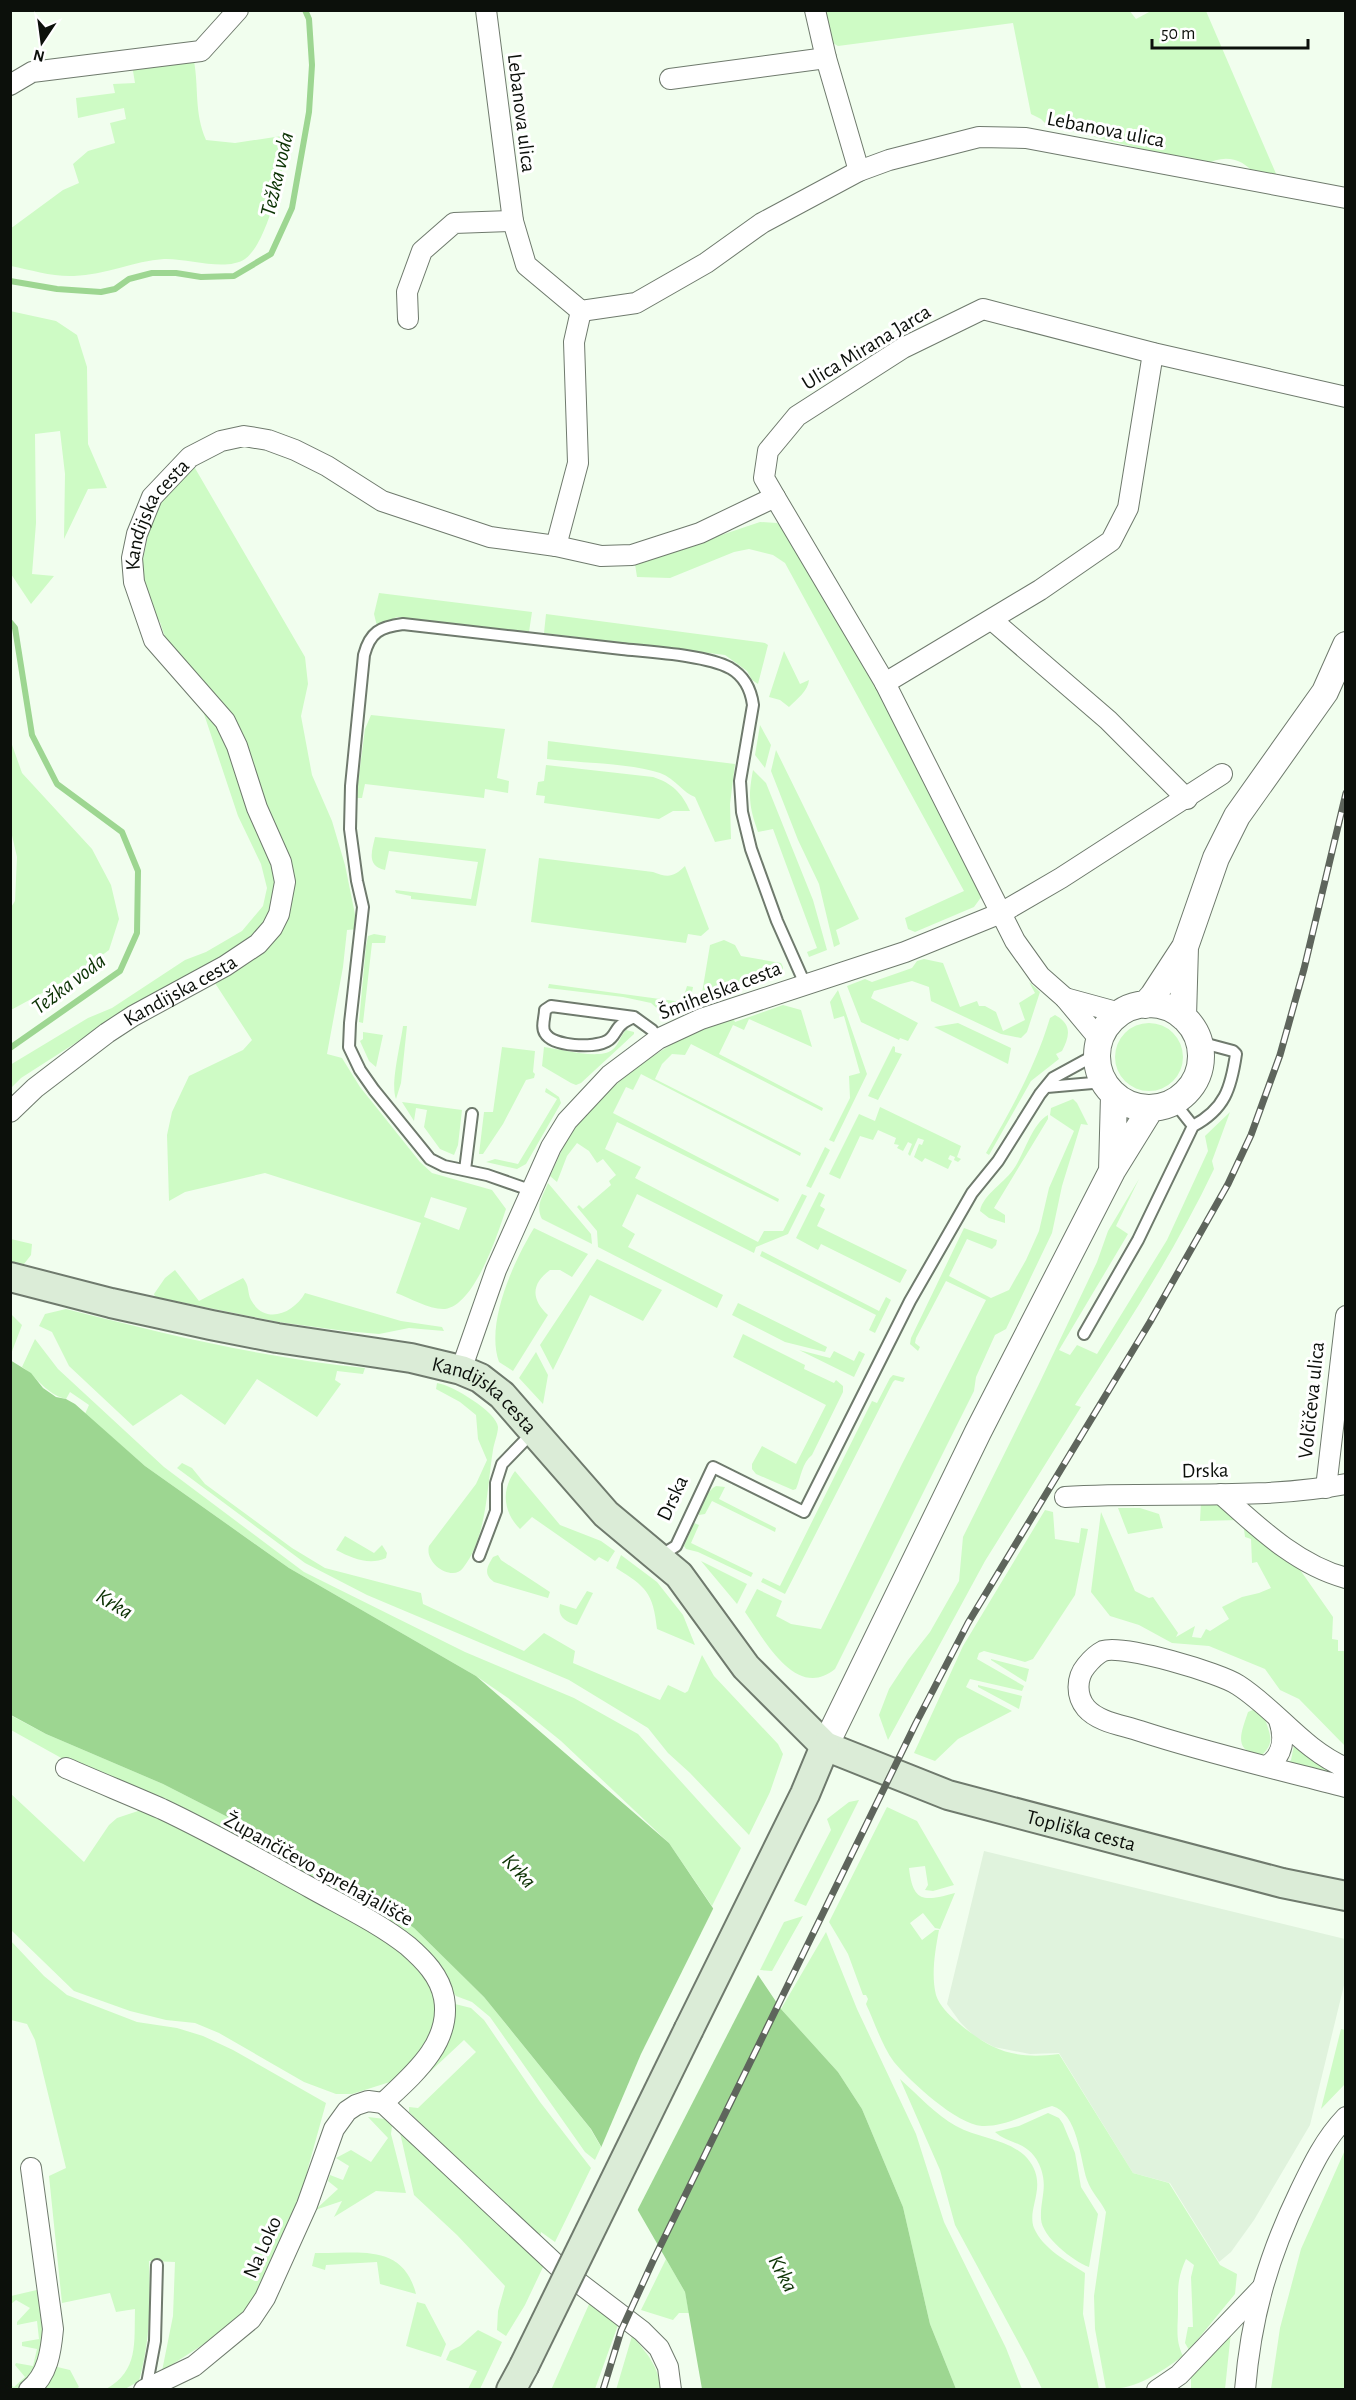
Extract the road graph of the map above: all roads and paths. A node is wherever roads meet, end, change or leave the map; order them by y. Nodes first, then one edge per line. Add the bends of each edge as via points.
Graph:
1 (238, 10) edge
2 (486, 10) edge
3 (815, 10) edge
4 (826, 58) junction
5 (670, 79) dead end
6 (10, 85) edge
7 (859, 171) junction
8 (1346, 198) edge
9 (513, 220) junction
10 (581, 311) junction
11 (408, 319) dead end
12 (1153, 353) junction
13 (1346, 397) edge
14 (775, 497) junction
15 (556, 546) junction
16 (992, 620) junction
17 (1346, 645) edge
18 (1340, 671) edge
19 (885, 683) junction
20 (1222, 774) dead end
21 (1187, 799) junction
22 (1001, 913) junction
23 (1185, 947) junction
24 (805, 984) junction
25 (1065, 998) junction
26 (1145, 1005) junction
27 (1120, 1013) junction
28 (634, 1017) junction
29 (1183, 1017) junction
30 (658, 1039) junction
31 (1198, 1039) junction
32 (1098, 1047) junction
33 (1047, 1086) junction
34 (1109, 1088) junction
35 (1163, 1105) junction
36 (10, 1112) edge
37 (472, 1114) dead end
38 (1193, 1126) junction
39 (465, 1170) junction
40 (1112, 1171) junction
41 (530, 1190) junction
42 (10, 1277) edge
43 (1346, 1316) edge
44 (1084, 1334) dead end
45 (461, 1370) junction
46 (533, 1432) junction
47 (1336, 1486) edge
48 (1221, 1494) junction
49 (1065, 1497) dead end
50 (479, 1556) dead end
51 (659, 1557) junction
52 (1346, 1578) edge
53 (1279, 1720) junction
54 (825, 1746) junction
55 (1266, 1766) junction
56 (66, 1768) dead end
57 (1346, 1768) edge
58 (1346, 1786) edge
59 (1346, 1896) edge
60 (383, 2103) junction
61 (1346, 2117) edge
62 (31, 2168) dead end
63 (157, 2265) dead end
64 (1261, 2289) junction
65 (517, 2378) edge
66 (145, 2389) edge
67 (29, 2390) edge
68 (670, 2390) edge
69 (1157, 2390) edge
70 (1245, 2390) edge

1 - 6 street via 201,51 32,72
2 - 9 street, Lebanova ulica
3 - 4 street
4 - 5 street
4 - 7 street
7 - 8 street, Lebanova ulica via 979,137 1026,138
7 - 10 street, Lebanova ulica via 762,223 706,263 636,303
9 - 10 street, Lebanova ulica via 526,265
9 - 11 street via 454,223 422,251 407,292
10 - 15 street via 574,342 578,463
12 - 13 street, Ulica Mirana Jarca
12 - 14 street, Ulica Mirana Jarca via 984,309 903,348 797,416 768,451 764,478
12 - 16 street via 1128,508 1111,541
14 - 15 street via 700,533 632,555 601,556
14 - 19 street, Ulica Mirana Jarca
15 - 36 street, Kandijska cesta via 490,537 382,501 327,466 268,440 244,436 221,441 190,457 176,471 152,497 143,519 132,558 134,582 154,640 225,721 237,746 257,808 281,862 285,882 279,914 258,944 107,1033 34,1088
16 - 19 street
16 - 21 street via 1108,720
17 - 18 street
18 - 23 street via 1238,816 1216,858
19 - 22 street, Ulica Mirana Jarca
20 - 21 street, Šmihelska cesta
21 - 22 street, Šmihelska cesta
22 - 24 street, Šmihelska cesta via 905,952
22 - 25 street via 1040,976
23 - 26 street
23 - 29 street
24 - 30 street, Šmihelska cesta via 701,1019
24 - 39 lane via 777,921 741,812 740,781 753,705 752,695 739,674 717,663 639,651 403,624 385,628 368,640 364,655 351,786 350,829 363,907 349,1047 374,1090 430,1159
25 - 27 street
25 - 32 street
26 - 27 street
26 - 29 street via 1165,1007
27 - 32 street via 1108,1025
28 - 28 lane via 551,1006 545,1010 543,1028 553,1041 592,1046 613,1037 621,1024
28 - 30 lane via 652,1029
29 - 31 street
30 - 41 street, Šmihelska cesta via 610,1075 567,1120
31 - 35 street via 1201,1053 1197,1075 1186,1093
31 - 38 lane via 1236,1054 1225,1098 1209,1118
32 - 33 lane
32 - 34 street via 1098,1068
33 - 34 lane
33 - 51 lane, Drska via 972,1193 921,1282 804,1512 713,1467 676,1545
34 - 35 street via 1135,1106
34 - 40 street
35 - 38 lane
35 - 40 street
37 - 39 lane
38 - 44 lane via 1138,1240
39 - 41 lane
40 - 54 street via 978,1432
41 - 45 street, Šmihelska cesta via 496,1269
42 - 45 main road, Kandijska cesta via 193,1321
43 - 47 street, Volčičeva ulica
45 - 46 main road, Kandijska cesta via 480,1378 502,1395
46 - 50 lane via 502,1464 496,1483 496,1511
46 - 51 main road, Kandijska cesta via 606,1514
47 - 48 street, Drska
48 - 49 street, Drska
48 - 52 street via 1295,1555 1325,1573
51 - 54 main road, Kandijska cesta via 679,1575 746,1667
53 - 55 street via 1284,1738 1274,1762
53 - 55 street via 1236,1683 1130,1652 1103,1651 1079,1678 1085,1706 1101,1718
53 - 57 street via 1309,1747
54 - 59 main road, Topliška cesta via 948,1795 1282,1883
54 - 65 main road, bridge via 805,1794
55 - 58 street
56 - 60 street, Župančičevo sprehajališče via 162,1809 252,1856 385,1930 428,1966 444,1999 445,2019 437,2041 419,2069
60 - 66 street, Na Loko via 368,2101 356,2105 334,2129 304,2212 265,2298 251,2319 194,2366
60 - 68 street via 562,2270 659,2348 668,2367
61 - 64 street via 1317,2154 1283,2225
62 - 67 street via 52,2329 45,2371
63 - 66 lane via 155,2341
64 - 69 street via 1179,2375
64 - 70 street

